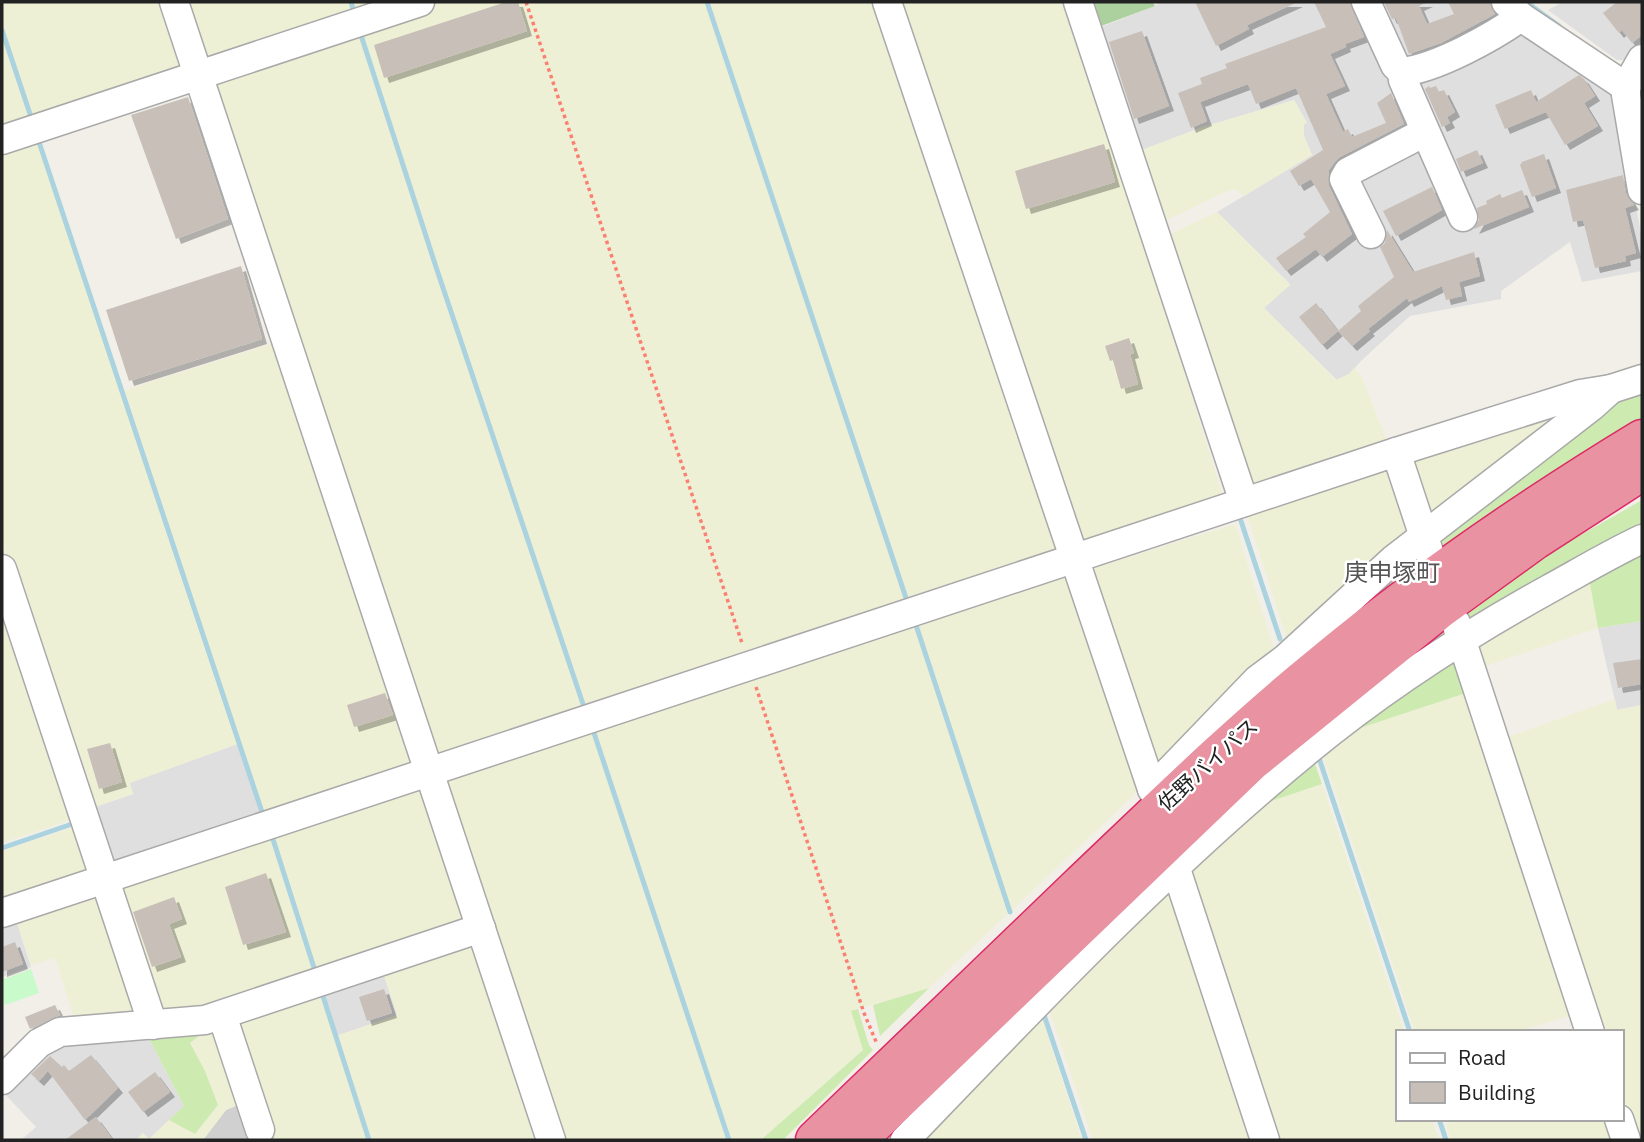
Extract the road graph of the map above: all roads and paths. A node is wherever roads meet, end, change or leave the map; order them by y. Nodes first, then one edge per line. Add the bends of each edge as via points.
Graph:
1 (174, 2) edge
2 (420, 2) edge
3 (526, 2) edge
4 (887, 2) edge
5 (1078, 2) edge
6 (1366, 2) edge
7 (1514, 9) edge
8 (1642, 59) edge
9 (1402, 72) junction
10 (198, 76) junction
11 (1626, 87) junction
12 (1425, 132) junction
13 (2, 140) edge
14 (1642, 190) edge
15 (1463, 217) dead end
16 (1371, 234) dead end
17 (1642, 379) edge
18 (1611, 389) junction
19 (1642, 439) edge
20 (1396, 452) junction
21 (1642, 471) edge
22 (1642, 483) edge
23 (1244, 502) junction
24 (1582, 510) junction
25 (1642, 539) edge
26 (1427, 544) junction
27 (1073, 558) junction
28 (2, 569) edge
29 (1458, 632) junction
30 (749, 666) junction
31 (430, 773) junction
32 (1157, 798) junction
33 (1167, 858) junction
34 (106, 880) junction
35 (2, 913) edge
36 (481, 928) junction
37 (222, 1015) junction
38 (153, 1025) junction
39 (1589, 1030) edge
40 (894, 1064) junction
41 (5, 1068) edge
42 (1620, 1121) edge
43 (260, 1130) dead end
44 (551, 1140) edge
45 (815, 1140) edge
46 (857, 1140) edge
47 (905, 1140) edge
48 (1265, 1140) edge
49 (1626, 1140) edge

1 - 10 street
2 - 10 street
3 - 30 path
4 - 27 street
5 - 23 street
6 - 9 street
7 - 9 street via 1502,30 1456,54
7 - 11 street
8 - 11 street
9 - 12 street
10 - 13 street
10 - 31 street
11 - 14 street
12 - 15 street
12 - 16 street via 1348,172 1344,179
17 - 18 street
18 - 20 street via 1580,394
18 - 26 street
19 - 32 highway, 佐野バイパス via 1494,533 1414,591
20 - 23 street
20 - 26 street
21 - 24 highway, 佐野バイパス
22 - 24 highway
23 - 27 street
24 - 33 highway, 佐野バイパス via 1488,573 1251,762
25 - 29 street
26 - 32 street via 1394,559 1257,680
27 - 30 street
27 - 32 street
28 - 34 street
29 - 33 street
29 - 39 street
30 - 31 street
30 - 40 path via 864,1013 874,1039
31 - 34 street
31 - 36 street
32 - 40 highway, 佐野バイパス
33 - 46 highway, 佐野バイパス
33 - 47 street
33 - 48 street
34 - 35 street
34 - 38 street
36 - 37 street
36 - 44 street
37 - 38 street
37 - 43 street
38 - 41 street via 60,1032
40 - 45 highway, 佐野バイパス
42 - 49 street

